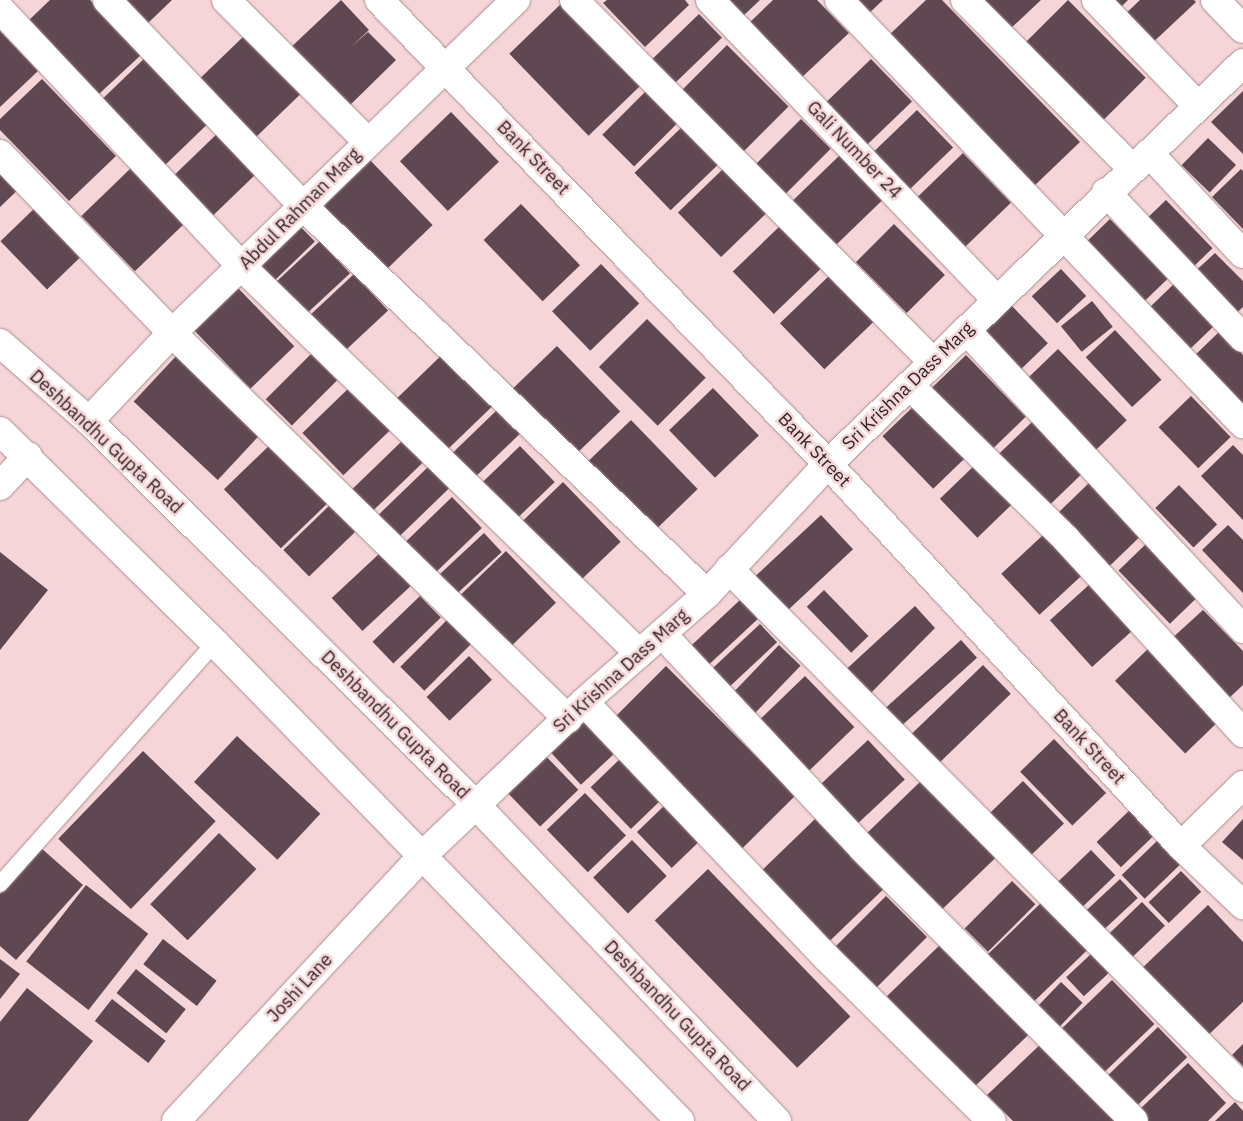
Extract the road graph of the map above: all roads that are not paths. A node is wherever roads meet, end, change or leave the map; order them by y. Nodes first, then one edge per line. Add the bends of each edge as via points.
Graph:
1 (107, 0) edge
2 (226, 0) edge
3 (379, 0) edge
4 (516, 0) edge
5 (574, 0) edge
6 (710, 0) edge
7 (839, 0) edge
8 (965, 0) edge
9 (1096, 0) edge
10 (1215, 0) edge
11 (0, 9) edge
12 (1243, 28) edge
13 (448, 70) junction
14 (1241, 70) edge
15 (1198, 106) junction
16 (368, 142) junction
17 (0, 154) edge
18 (1141, 161) junction
19 (1106, 192) junction
20 (303, 206) junction
21 (1063, 235) junction
22 (1243, 254) edge
23 (242, 267) junction
24 (997, 300) junction
25 (966, 330) junction
26 (172, 333) junction
27 (1243, 338) edge
28 (0, 343) edge
29 (933, 362) junction
30 (909, 385) junction
31 (89, 421) junction
32 (1243, 424) edge
33 (0, 431) edge
34 (28, 456) junction
35 (828, 464) junction
36 (0, 486) edge
37 (729, 569) junction
38 (708, 594) junction
39 (1243, 629) edge
40 (663, 635) junction
41 (215, 644) junction
42 (639, 653) junction
43 (576, 710) junction
44 (1243, 733) edge
45 (1243, 785) edge
46 (475, 804) junction
47 (1181, 846) junction
48 (424, 855) junction
49 (0, 884) edge
50 (1243, 905) edge
51 (1243, 1088) edge
52 (176, 1121) edge
53 (680, 1121) edge
54 (777, 1121) edge
55 (992, 1121) edge
56 (1134, 1121) edge

1 - 20 street
2 - 16 street
3 - 13 street, Bank Street
4 - 13 street, Abdul Rahman Marg
5 - 29 street
6 - 24 street, Gali Number 24
7 - 21 street
8 - 18 street
9 - 15 street
10 - 12 street
11 - 23 street
13 - 16 street, Abdul Rahman Marg
13 - 35 street, Bank Street
14 - 15 street, Sri Krishna Dass Marg
15 - 18 street, Sri Krishna Dass Marg
16 - 20 street, Abdul Rahman Marg
17 - 26 street
18 - 19 street, Sri Krishna Dass Marg
18 - 22 street
19 - 21 street, Sri Krishna Dass Marg
19 - 27 street
20 - 23 street, Abdul Rahman Marg
20 - 38 street
21 - 24 street, Sri Krishna Dass Marg
21 - 32 street
23 - 26 street, Abdul Rahman Marg
23 - 42 street
24 - 25 street, Sri Krishna Dass Marg
25 - 29 street, Sri Krishna Dass Marg
25 - 39 street
26 - 31 street, Abdul Rahman Marg
26 - 43 street
28 - 31 street, Deshbandhu Gupta Road
29 - 30 street, Sri Krishna Dass Marg
30 - 35 street, Sri Krishna Dass Marg
30 - 44 street via 1066,539
31 - 46 street, Deshbandhu Gupta Road
33 - 34 street
34 - 36 street
34 - 41 street
35 - 37 street, Sri Krishna Dass Marg
35 - 47 street, Bank Street
37 - 38 street, Sri Krishna Dass Marg
37 - 51 street
38 - 40 street, Sri Krishna Dass Marg
40 - 42 street, Sri Krishna Dass Marg
40 - 56 street via 862,848
41 - 48 street
41 - 49 lane
42 - 43 street, Sri Krishna Dass Marg
43 - 46 street, Sri Krishna Dass Marg
43 - 55 street
45 - 47 street
46 - 48 street, Sri Krishna Dass Marg
46 - 54 street, Deshbandhu Gupta Road
47 - 50 street, Bank Street
48 - 52 street, Joshi Lane
48 - 53 street

